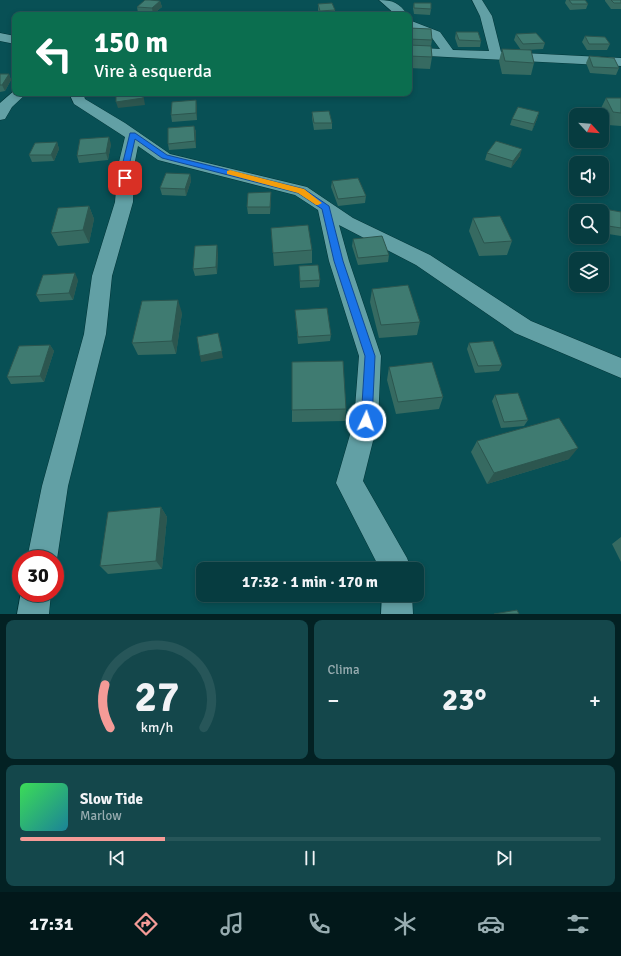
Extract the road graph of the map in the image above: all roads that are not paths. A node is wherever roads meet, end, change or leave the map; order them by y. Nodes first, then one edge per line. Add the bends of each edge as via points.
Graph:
1 (384, 0) edge
2 (477, 0) edge
3 (399, 12) edge
4 (412, 24) edge
5 (0, 37) edge
6 (12, 39) edge
7 (412, 51) edge
8 (449, 53) junction
9 (496, 55) junction
10 (621, 62) edge
11 (17, 96) edge
12 (77, 96) edge
13 (0, 116) edge
14 (132, 135) junction
15 (326, 208) junction
16 (621, 368) edge
17 (44, 550) edge
18 (392, 562) edge
19 (35, 602) edge
20 (397, 602) edge
21 (33, 614) edge
22 (397, 614) edge

1 - 3 street
2 - 9 street via 486,16
4 - 8 street via 436,35
5 - 6 street
7 - 8 street
8 - 9 street
9 - 10 street
11 - 13 street
12 - 14 street via 79,101
14 - 15 street via 164,157 301,191
14 - 17 street via 126,166 124,202 102,276 95,334 55,486
15 - 16 street via 347,222 423,260 523,326
15 - 18 street via 338,261 370,356 366,421 349,483
19 - 21 street
20 - 22 street

